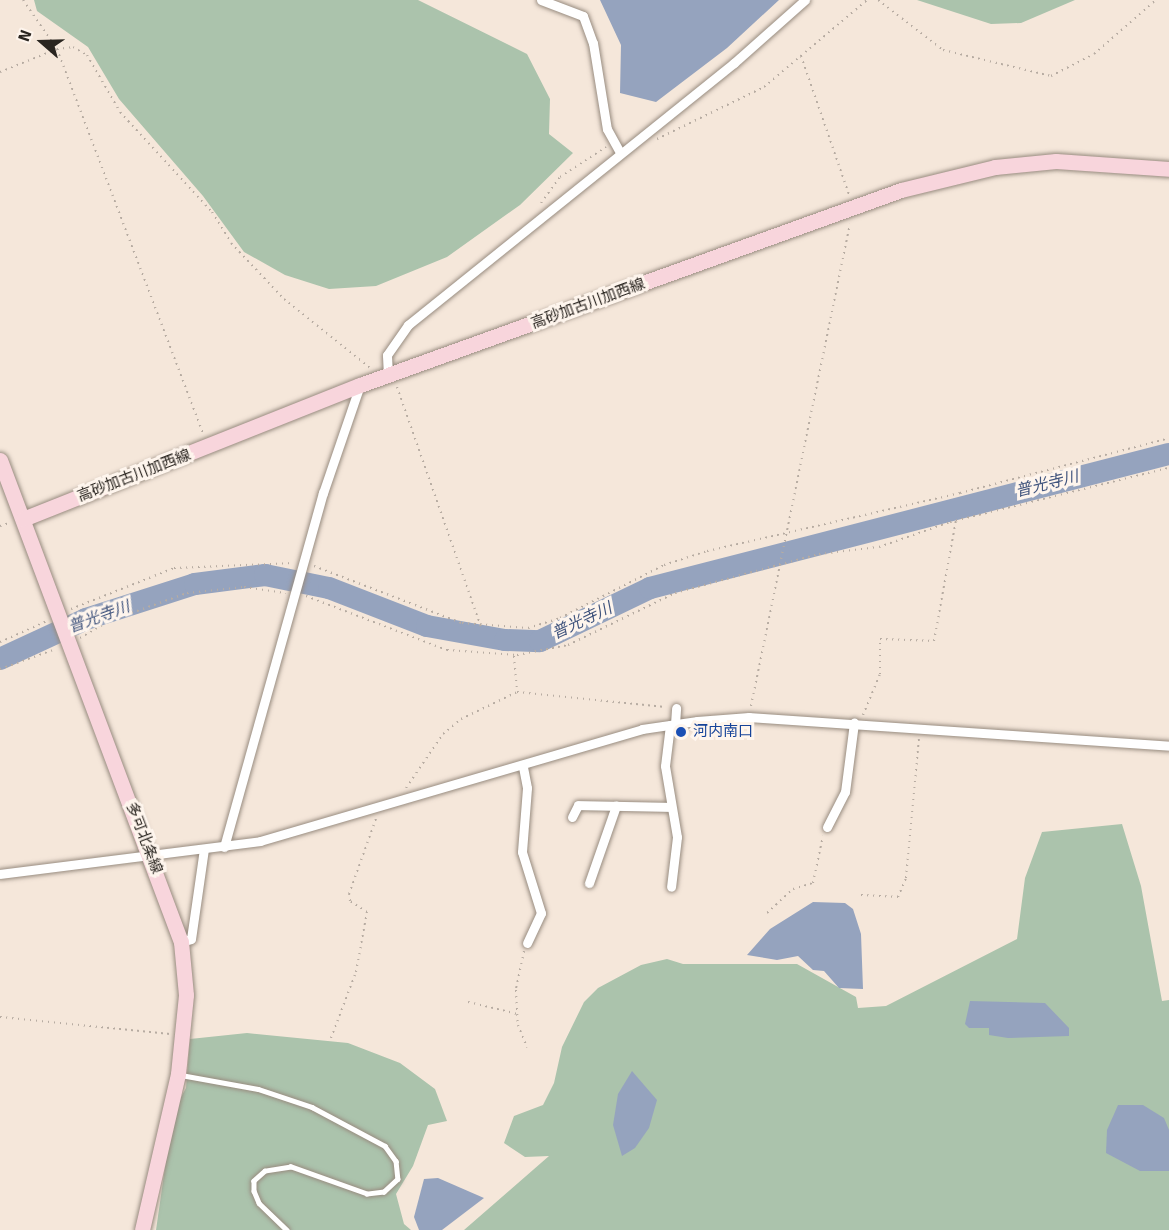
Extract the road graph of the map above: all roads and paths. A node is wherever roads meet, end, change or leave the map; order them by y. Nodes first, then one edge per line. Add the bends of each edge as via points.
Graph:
1 (23, 0) edge
2 (541, 0) edge
3 (805, 0) edge
4 (867, 0) edge
5 (878, 0) edge
6 (1156, 0) edge
7 (57, 49) junction
8 (801, 56) junction
9 (0, 72) edge
10 (634, 139) junction
11 (616, 146) junction
12 (1169, 169) edge
13 (853, 208) junction
14 (540, 217) junction
15 (385, 376) junction
16 (360, 385) junction
17 (1169, 438) edge
18 (209, 446) junction
19 (0, 460) edge
20 (1169, 468) edge
21 (23, 519) junction
22 (956, 520) junction
23 (788, 531) junction
24 (781, 565) junction
25 (304, 566) junction
26 (295, 593) junction
27 (59, 617) junction
28 (481, 627) junction
29 (69, 641) junction
30 (0, 642) edge
31 (514, 655) junction
32 (0, 669) edge
33 (517, 692) junction
34 (676, 708) joint
35 (749, 717) junction
36 (858, 723) junction
37 (673, 724) junction
38 (921, 728) junction
39 (1169, 746) edge
40 (523, 767) junction
41 (402, 802) junction
42 (616, 806) junction
43 (670, 807) junction
44 (378, 808) junction
45 (572, 817) dead end
46 (827, 827) joint
47 (224, 847) junction
48 (204, 849) junction
49 (152, 856) junction
50 (0, 874) edge
51 (589, 883) dead end
52 (671, 887) dead end
53 (861, 895) dead end
54 (767, 913) dead end
55 (181, 942) junction
56 (527, 943) joint
57 (468, 1002) dead end
58 (518, 1014) junction
59 (0, 1017) edge
60 (183, 1035) junction
61 (331, 1038) dead end
62 (527, 1047) dead end
63 (178, 1074) junction
64 (142, 1230) edge
65 (287, 1230) edge

1 - 7 path
2 - 11 street via 583,16 593,43 607,129
3 - 10 street via 734,63
4 - 8 path
5 - 6 path via 943,50 1052,76 1094,54
7 - 9 path
7 - 15 path via 73,47 87,55 120,112 212,212 231,243 285,299
7 - 18 path
8 - 10 path via 764,87 672,135 644,143
8 - 13 path
10 - 11 street
11 - 14 street
11 - 14 path via 560,177 538,209
12 - 13 main road, 高砂加古川加西線 via 1056,161 995,167 901,190
13 - 15 main road, 高砂加古川加西線
13 - 23 path
14 - 15 street via 408,325 387,355
15 - 16 main road, 高砂加古川加西線
15 - 28 path
16 - 18 main road, 高砂加古川加西線
16 - 25 street via 323,493
17 - 23 path via 960,493
18 - 21 main road, 高砂加古川加西線
19 - 21 main road, 多可北条線
20 - 22 path
21 - 27 main road, 多可北条線
22 - 24 path via 879,547 819,554
22 - 36 path via 934,641 880,639 880,674
23 - 24 path
23 - 28 path via 664,565 560,618 528,628
24 - 31 path via 675,593 568,645
24 - 35 path
25 - 26 street
25 - 27 path via 174,568
25 - 28 path
26 - 29 path via 244,587 187,593 109,621
26 - 31 path via 447,650
26 - 47 street
27 - 29 main road, 多可北条線
27 - 30 path
29 - 32 path
29 - 49 main road, 多可北条線
31 - 33 path
33 - 34 path
33 - 41 path via 461,719 443,734 411,777
34 - 37 street
35 - 36 street
35 - 37 street
36 - 38 street
36 - 46 street via 845,792
37 - 40 street via 642,729
37 - 43 street via 665,766
38 - 39 street
38 - 53 path via 906,878 898,897
40 - 41 street
40 - 56 street via 527,788 522,852 541,913
41 - 44 street
42 - 43 street
42 - 45 street via 578,805
42 - 51 street
43 - 52 street via 676,829
44 - 47 street via 323,826
44 - 61 path via 349,894 350,902 368,912 356,972
46 - 54 path via 814,863 813,884 793,889
47 - 48 street
48 - 49 street
48 - 55 street via 191,939
49 - 50 street
49 - 55 main road, 多可北条線
55 - 60 main road, 多可北条線
56 - 58 path via 518,964
57 - 58 path
58 - 62 path
59 - 60 path
60 - 63 main road, 多可北条線
63 - 64 main road, 多可北条線
63 - 65 lane via 258,1089 312,1107 385,1146 396,1161 398,1179 384,1192 367,1194 291,1167 265,1171 254,1181 254,1191 259,1203

